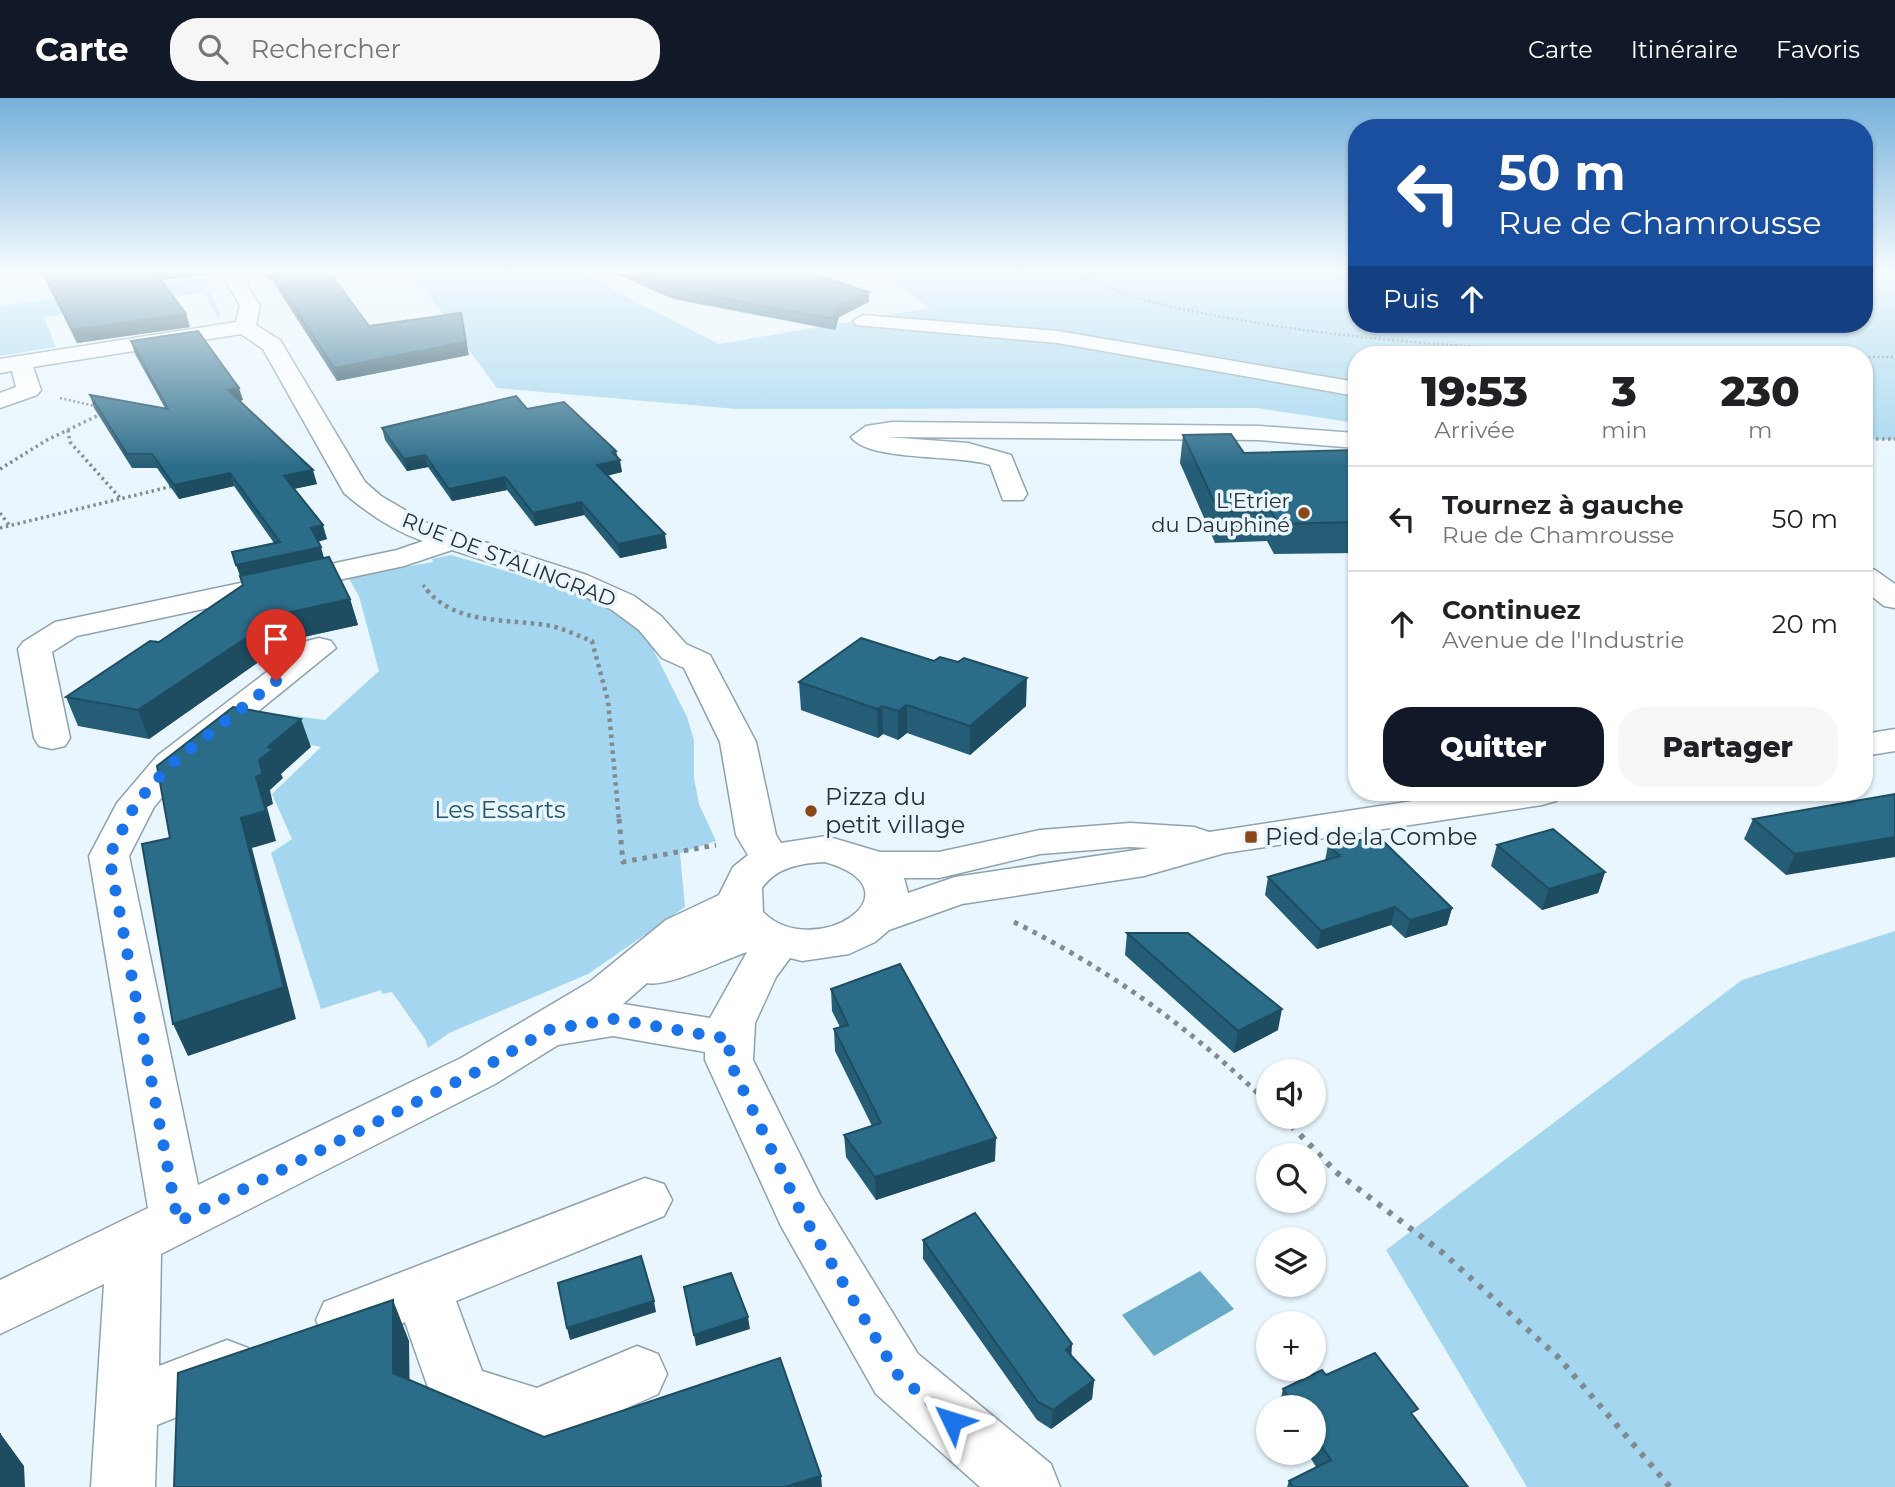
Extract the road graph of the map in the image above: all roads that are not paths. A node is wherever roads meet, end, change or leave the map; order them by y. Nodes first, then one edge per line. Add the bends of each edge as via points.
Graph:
1 (178, 338) joint
2 (261, 338) edge
3 (1063, 338) edge
4 (162, 363) edge
5 (10, 365) edge
6 (1348, 388) edge
7 (0, 401) edge
8 (1348, 440) edge
9 (1013, 494) dead end
10 (450, 541) junction
11 (1873, 583) edge
12 (1895, 599) edge
13 (319, 648) dead end
14 (52, 738) dead end
15 (1895, 740) edge
16 (1873, 744) edge
17 (1489, 801) edge
18 (1222, 841) junction
19 (764, 847) junction
20 (873, 865) junction
21 (879, 918) junction
22 (758, 926) junction
23 (548, 1030) junction
24 (730, 1039) junction
25 (645, 1200) dead end
26 (156, 1232) junction
27 (423, 1289) junction
28 (0, 1308) edge
29 (637, 1374) dead end
30 (128, 1407) junction
31 (123, 1487) edge
32 (1028, 1487) edge

1 - 4 street via 182,356
1 - 5 street
2 - 10 street, RUE DE STALINGRAD via 272,345 355,487 391,515
3 - 6 street
5 - 7 street via 29,390
8 - 9 street via 1259,433 892,429 864,437 898,447 988,453 1002,460
10 - 14 street via 404,558 66,629 34,649
10 - 19 street, RUE DE STALINGRAD via 576,581 623,603 650,623 674,652 698,662 738,742
11 - 12 street
13 - 26 street via 170,765 136,803 109,856
15 - 16 street
17 - 18 street
18 - 20 street via 1130,835 1040,842 939,865
18 - 21 street via 1144,863 955,891
19 - 20 street via 788,853 826,849 852,854
19 - 22 street via 742,887
20 - 21 street via 888,890
21 - 22 street via 846,940 799,946
22 - 23 street via 607,992
22 - 24 street
23 - 24 street via 613,1019
23 - 26 street via 478,1071
24 - 32 street via 729,1060 800,1210 897,1374
25 - 27 street
26 - 28 street
26 - 30 street
27 - 29 street via 459,1393 538,1418
27 - 30 street
30 - 31 street

